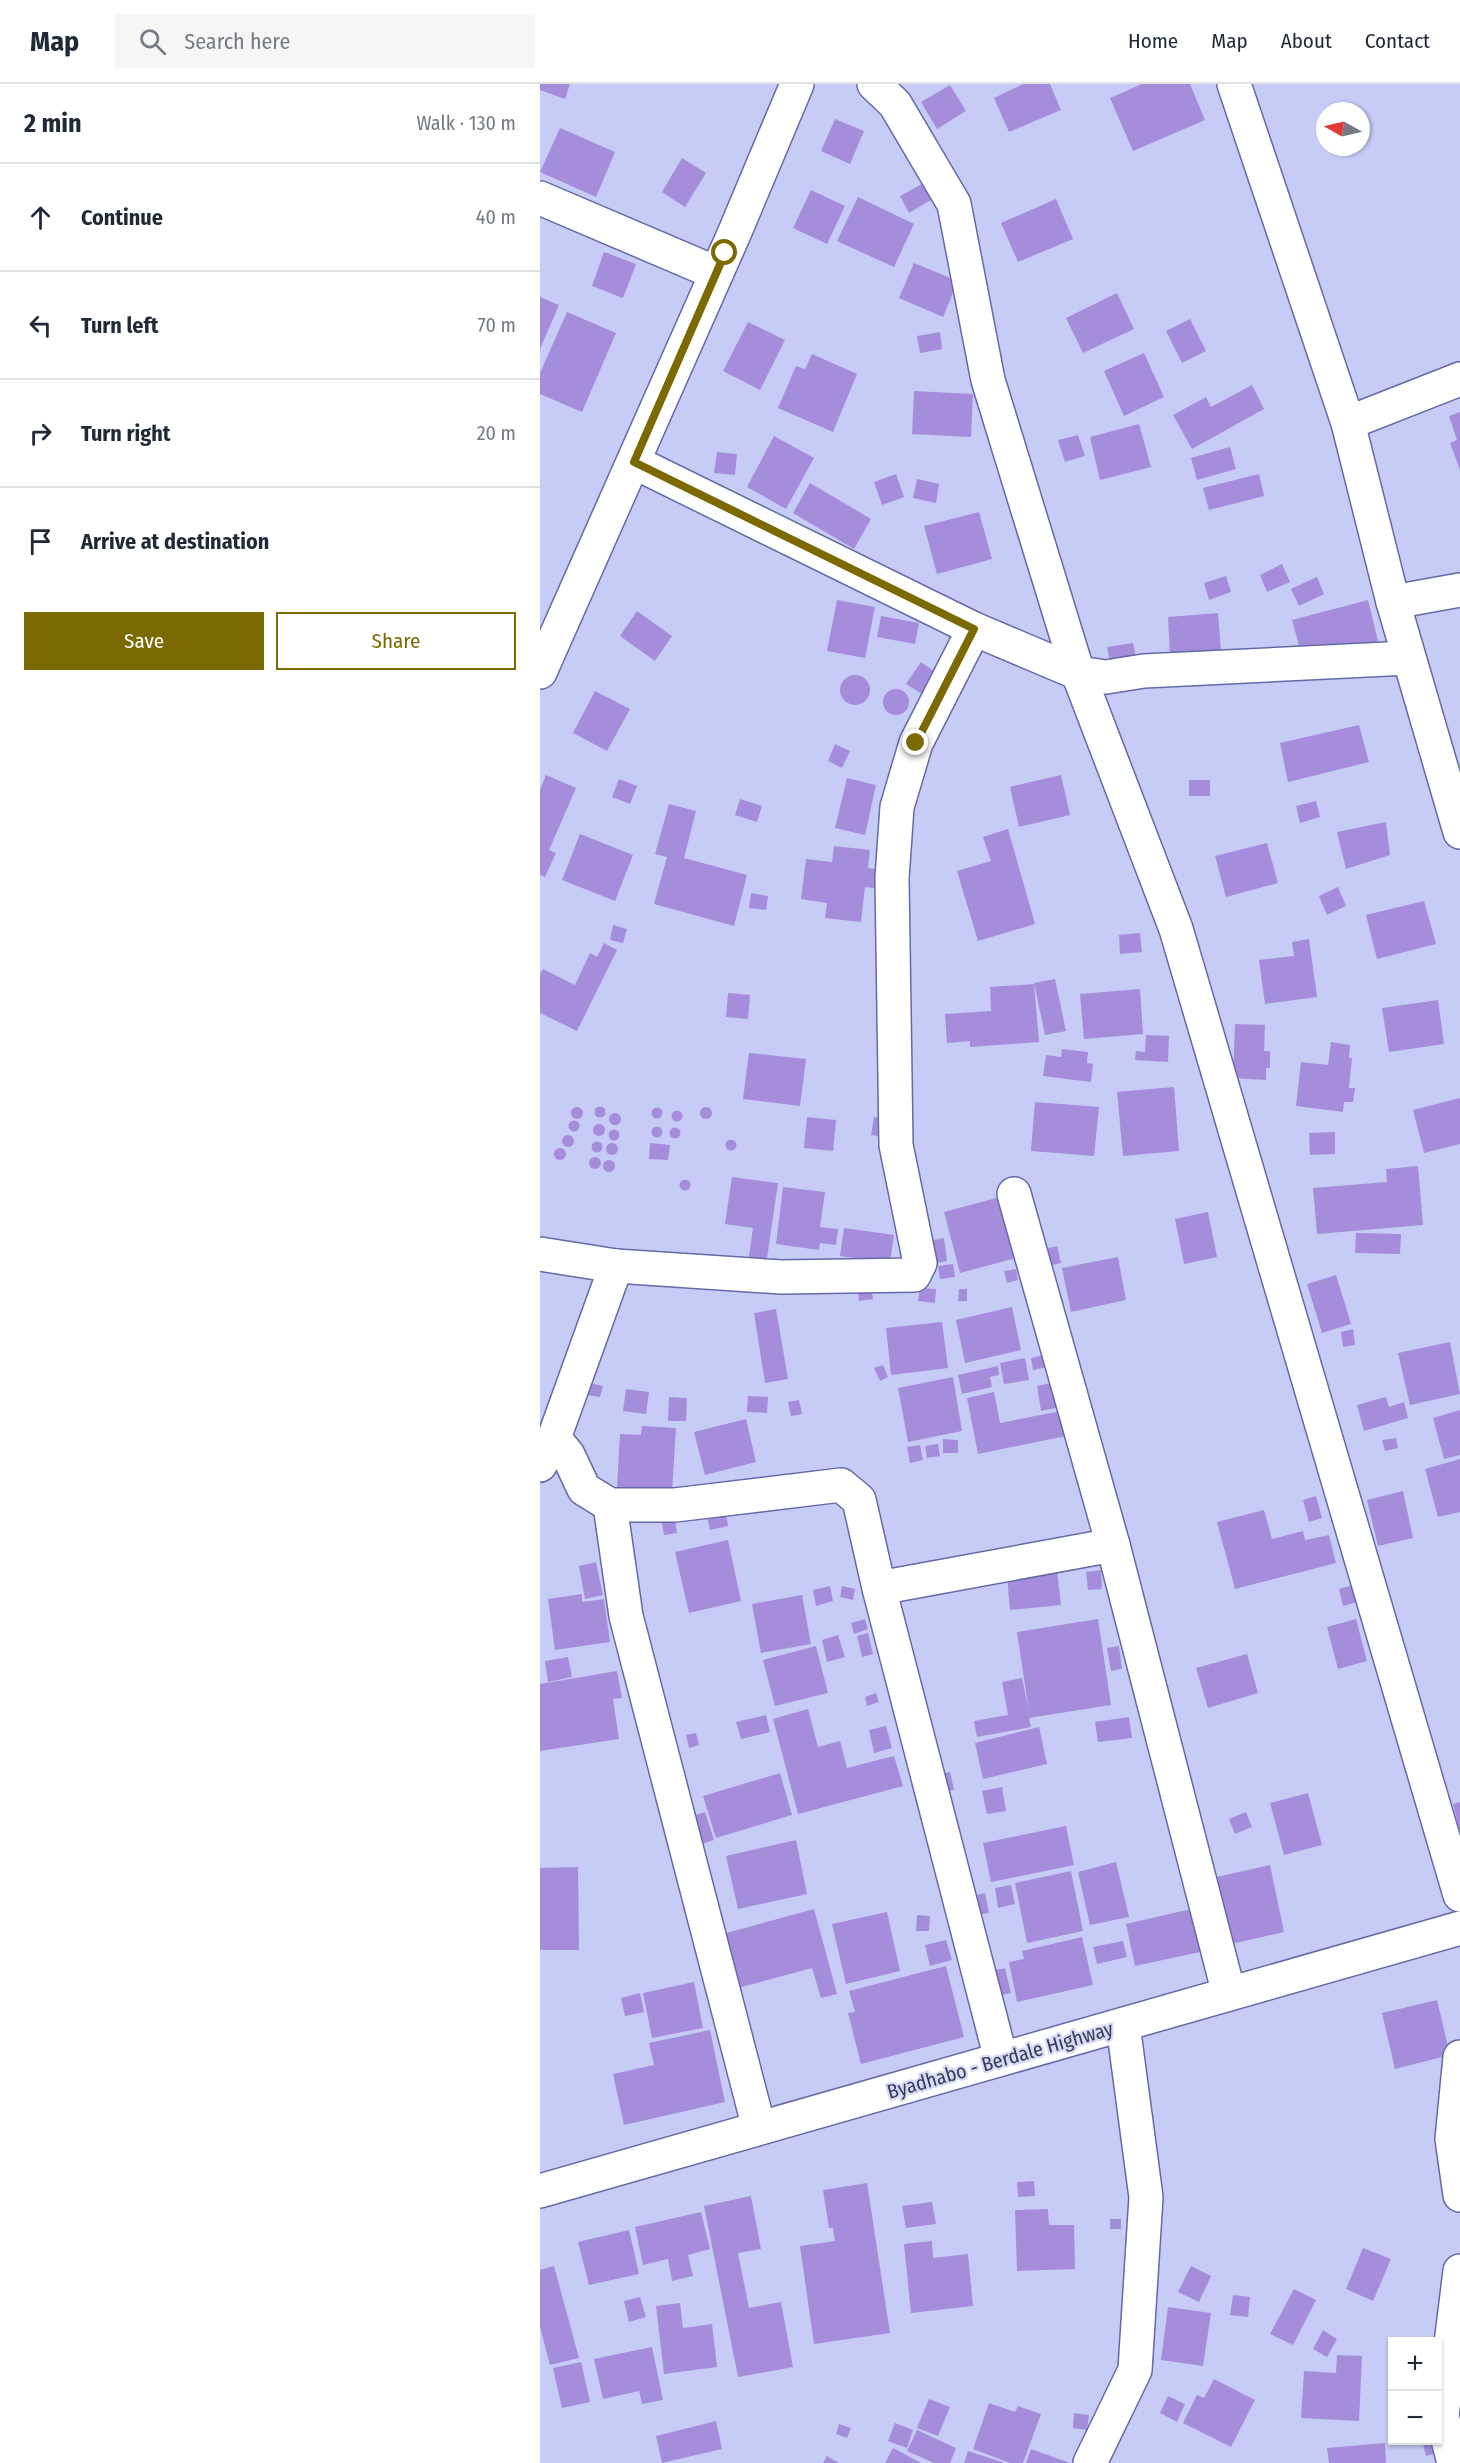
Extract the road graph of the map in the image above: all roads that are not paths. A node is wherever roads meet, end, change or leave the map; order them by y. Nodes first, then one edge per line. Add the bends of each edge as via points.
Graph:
1 (874, 84) edge
2 (1234, 84) edge
3 (795, 85) edge
4 (540, 198) edge
5 (716, 273) junction
6 (1460, 379) edge
7 (1348, 423) junction
8 (634, 462) junction
9 (1460, 590) edge
10 (1393, 602) junction
11 (974, 629) junction
12 (1408, 658) junction
13 (541, 668) edge
14 (1078, 673) junction
15 (1460, 832) edge
16 (1014, 1194) dead end
17 (540, 1254) edge
18 (616, 1266) junction
19 (547, 1452) edge
20 (610, 1505) junction
21 (1113, 1545) junction
22 (879, 1588) junction
23 (1460, 1895) edge
24 (1460, 1928) edge
25 (1229, 1994) junction
26 (1123, 2025) junction
27 (1460, 2057) edge
28 (1001, 2059) junction
29 (759, 2128) junction
30 (540, 2192) edge
31 (1460, 2195) edge
32 (1460, 2271) edge
33 (1090, 2463) edge
34 (1454, 2463) edge

1 - 14 street via 895,104 954,204 988,380
2 - 7 street
3 - 5 street
4 - 5 street
5 - 8 street
6 - 7 street
7 - 10 street
8 - 11 street
8 - 13 street
9 - 10 street
10 - 12 street
11 - 14 street
11 - 18 street via 916,743 897,807 892,878 896,1145 920,1263 914,1275 781,1277
12 - 14 street via 1144,671 1107,677
12 - 15 street
14 - 23 street via 1176,929
16 - 21 street
17 - 18 street
18 - 19 street
19 - 20 street via 567,1455 584,1489
20 - 22 street via 675,1505 841,1485 859,1500
20 - 29 street via 626,1616
21 - 22 street
21 - 25 street
22 - 28 street
24 - 25 street, Byadhabo - Berdale Highway
25 - 26 street, Byadhabo - Berdale Highway
26 - 28 street, Byadhabo - Berdale Highway
26 - 33 street via 1146,2198 1135,2359 1134,2370
27 - 31 street via 1452,2139
28 - 29 street, Byadhabo - Berdale Highway
29 - 30 street, Byadhabo - Berdale Highway
32 - 34 street via 1442,2416

